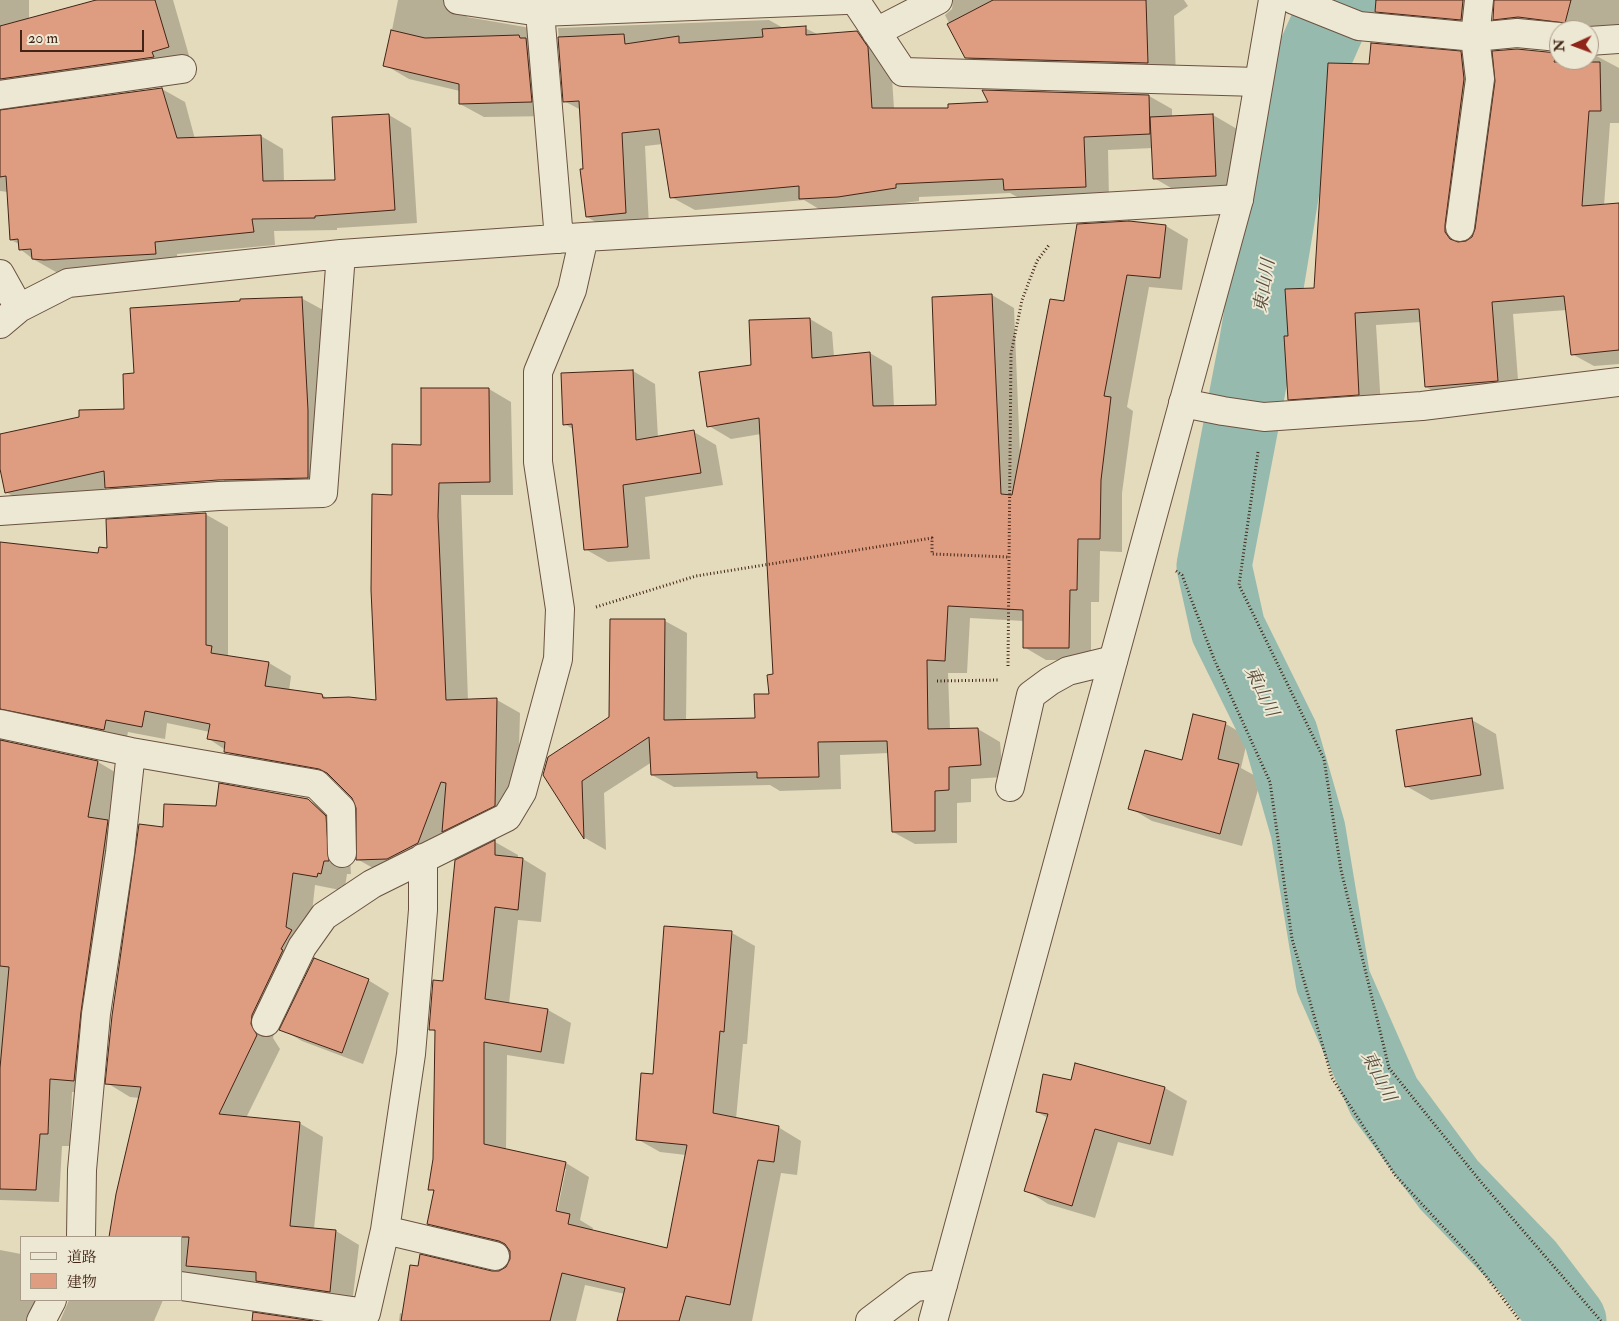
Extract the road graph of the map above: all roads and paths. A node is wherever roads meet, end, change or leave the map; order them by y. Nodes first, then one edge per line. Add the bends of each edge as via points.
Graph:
1 (458, 0) edge
2 (846, 0) edge
3 (855, 0) edge
4 (938, 0) edge
5 (1273, 0) edge
6 (1479, 0) edge
7 (1304, 3) edge
8 (540, 12) junction
9 (876, 32) junction
10 (1549, 36) edge
11 (1475, 37) junction
12 (1619, 39) edge
13 (1599, 40) edge
14 (182, 69) dead end
15 (1258, 82) junction
16 (0, 95) edge
17 (1239, 198) junction
18 (1076, 208) junction
19 (1460, 227) dead end
20 (572, 238) junction
21 (341, 254) junction
22 (0, 274) edge
23 (9, 316) edge
24 (1619, 382) edge
25 (1183, 403) junction
26 (1264, 417) junction
27 (0, 511) edge
28 (1143, 552) junction
29 (1010, 557) junction
30 (558, 621) junction
31 (1113, 660) junction
32 (1008, 680) junction
33 (937, 681) dead end
34 (1050, 681) junction
35 (0, 724) edge
36 (131, 752) junction
37 (1010, 787) dead end
38 (342, 853) dead end
39 (423, 858) junction
40 (266, 1022) dead end
41 (385, 1230) junction
42 (81, 1236) edge
43 (495, 1256) dead end
44 (943, 1284) junction
45 (182, 1286) edge
46 (51, 1301) edge
47 (365, 1317) edge
48 (41, 1321) edge
49 (870, 1321) edge
50 (933, 1321) edge
51 (1520, 1321) edge
52 (1601, 1321) edge

1 - 8 street
2 - 8 street
3 - 9 street
4 - 9 street
5 - 15 street
6 - 11 street
7 - 11 street via 1359,26
8 - 20 street
9 - 15 street via 903,72
10 - 11 street via 1517,33
11 - 19 street via 1480,79
12 - 13 street
14 - 16 street
15 - 17 street
17 - 18 street
17 - 25 street
18 - 20 street
18 - 29 path via 1037,261 1022,300 1011,354
20 - 21 street
20 - 30 street via 572,290 538,372 538,462 560,609
21 - 23 street via 68,283
21 - 27 street via 323,493 219,496
22 - 23 street
24 - 26 street via 1422,406
25 - 26 street
25 - 28 street
26 - 52 path via 1239,584 1324,759 1341,870 1389,1068 1481,1182
28 - 31 street
28 - 51 path via 1182,575 1214,659 1270,782 1292,939 1332,1078 1395,1174 1473,1259
29 - 30 path via 932,554 932,538 696,576
29 - 32 path
30 - 39 street via 558,659 522,792 507,817
31 - 34 street via 1068,671
31 - 44 street
32 - 33 path
32 - 34 path
34 - 37 street via 1031,695
35 - 36 street
36 - 38 street via 316,784 340,809
36 - 42 street via 96,1014 82,1170
39 - 40 street via 372,884 324,916 302,947
39 - 41 street via 423,910 411,1054
41 - 43 street
41 - 47 street
44 - 49 street via 915,1287
44 - 50 street
45 - 47 street
46 - 48 street

